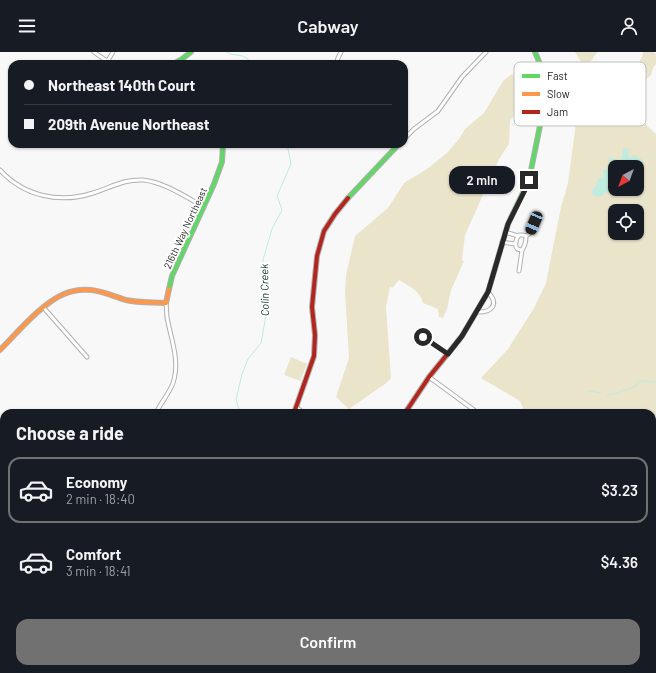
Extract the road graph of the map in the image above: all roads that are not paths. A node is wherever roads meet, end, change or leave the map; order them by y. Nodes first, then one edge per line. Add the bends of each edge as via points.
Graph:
1 (94, 52) edge
2 (191, 52) edge
3 (486, 52) edge
4 (535, 52) edge
5 (104, 60) edge
6 (180, 60) edge
7 (539, 62) edge
8 (540, 126) edge
9 (408, 135) edge
10 (224, 148) edge
11 (395, 148) edge
12 (0, 170) edge
13 (204, 207) junction
14 (534, 223) dead end
15 (505, 232) junction
16 (518, 236) junction
17 (526, 236) junction
18 (502, 242) junction
19 (515, 244) junction
20 (522, 250) junction
21 (520, 271) dead end
22 (488, 292) junction
23 (166, 303) junction
24 (43, 307) junction
25 (476, 312) junction
26 (423, 337) dead end
27 (0, 350) edge
28 (448, 354) junction
29 (87, 357) dead end
30 (429, 377) junction
31 (296, 407) joint
32 (158, 409) edge
33 (299, 409) edge
34 (408, 409) edge
35 (473, 409) edge

1 - 5 street
2 - 6 street
3 - 9 street via 462,77 438,111
4 - 7 street
8 - 15 street via 529,180
10 - 13 street, 216th Way Northeast via 222,163
11 - 31 street via 348,198 324,231 317,256 312,307 316,335 314,356
12 - 13 street via 14,182 39,195 56,198 81,197 117,184 143,180 161,185
13 - 23 street, 216th Way Northeast via 172,276
14 - 17 street
15 - 16 street
15 - 18 street
16 - 17 street
16 - 19 street
17 - 20 street
18 - 19 street
18 - 22 street
19 - 20 street via 516,248
20 - 21 street
22 - 25 street
22 - 25 street via 494,302 492,306 484,312
23 - 24 street via 129,301 84,289 65,293
23 - 32 street, 216th Way Northeast via 176,370 171,388
24 - 27 street
24 - 29 street
25 - 28 street
26 - 28 street
28 - 30 street
30 - 34 street
30 - 35 street
31 - 33 street

